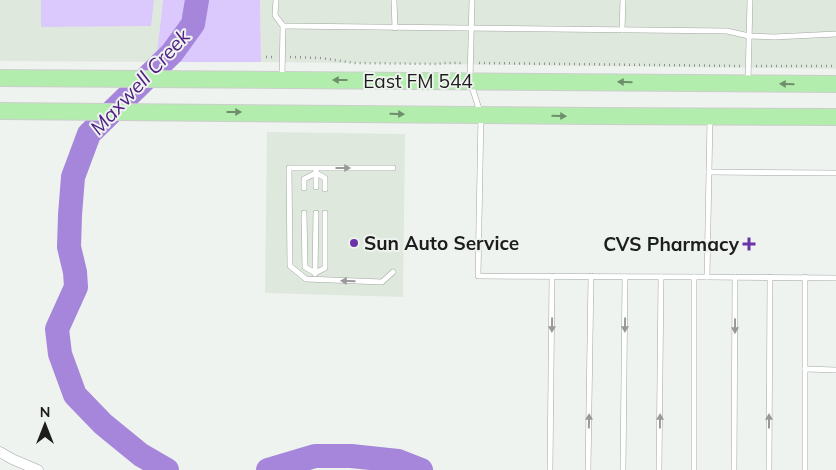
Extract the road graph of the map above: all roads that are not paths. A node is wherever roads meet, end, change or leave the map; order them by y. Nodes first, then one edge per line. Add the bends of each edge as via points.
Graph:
1 (276, 0) edge
2 (394, 0) edge
3 (472, 0) edge
4 (623, 0) edge
5 (750, 0) edge
6 (283, 26) junction
7 (395, 28) junction
8 (471, 28) junction
9 (622, 30) junction
10 (836, 34) edge
11 (749, 36) junction
12 (0, 78) edge
13 (282, 80) junction
14 (470, 81) junction
15 (748, 84) junction
16 (836, 84) edge
17 (0, 111) edge
18 (482, 115) junction
19 (710, 116) junction
20 (836, 117) edge
21 (393, 168) dead end
22 (316, 170) junction
23 (709, 172) junction
24 (836, 173) edge
25 (316, 187) dead end
26 (304, 188) dead end
27 (326, 189) dead end
28 (304, 213) dead end
29 (316, 213) dead end
30 (326, 213) dead end
31 (393, 272) dead end
32 (315, 273) junction
33 (552, 276) junction
34 (591, 276) junction
35 (625, 277) junction
36 (661, 277) junction
37 (694, 277) junction
38 (707, 277) junction
39 (735, 277) junction
40 (770, 277) junction
41 (805, 277) junction
42 (836, 278) edge
43 (315, 279) junction
44 (805, 369) junction
45 (836, 370) edge
46 (0, 452) edge
47 (38, 470) edge
48 (550, 470) edge
49 (588, 470) edge
50 (623, 470) edge
51 (659, 470) edge
52 (694, 470) edge
53 (734, 470) edge
54 (769, 470) edge
55 (805, 470) edge

1 - 6 lane via 275,15
2 - 7 lane
3 - 8 lane
4 - 9 lane
5 - 11 lane
6 - 7 lane
6 - 13 lane
7 - 8 lane
8 - 9 lane
8 - 14 lane
9 - 11 lane via 727,31
10 - 11 lane
11 - 15 lane
12 - 13 main road, East FM 544
14 -> 13 main road, East FM 544
15 -> 14 main road, East FM 544
14 - 18 lane
16 -> 15 main road, East FM 544
17 -> 18 main road, East FM 544
18 -> 19 main road, East FM 544
18 - 33 lane via 478,276
19 - 20 main road, East FM 544
19 - 23 lane
22 -> 21 lane
22 - 25 lane
22 - 26 lane via 304,179
22 - 27 lane via 325,178
22 - 43 lane via 289,168 290,266 306,279
23 - 24 lane
23 - 38 lane
28 - 32 lane via 305,267
29 - 32 lane
30 - 32 lane via 324,268
31 -> 43 lane via 382,282
32 - 43 lane
33 - 34 lane
33 -> 48 lane
34 - 35 lane
49 -> 34 lane
35 - 36 lane
35 -> 50 lane
36 - 37 lane
51 -> 36 lane
37 - 38 lane
37 - 52 lane
38 - 39 lane
39 - 40 lane
39 -> 53 lane
40 - 41 lane
54 -> 40 lane
41 - 42 lane
41 - 44 lane
44 - 45 lane
44 - 55 lane
46 - 47 street

